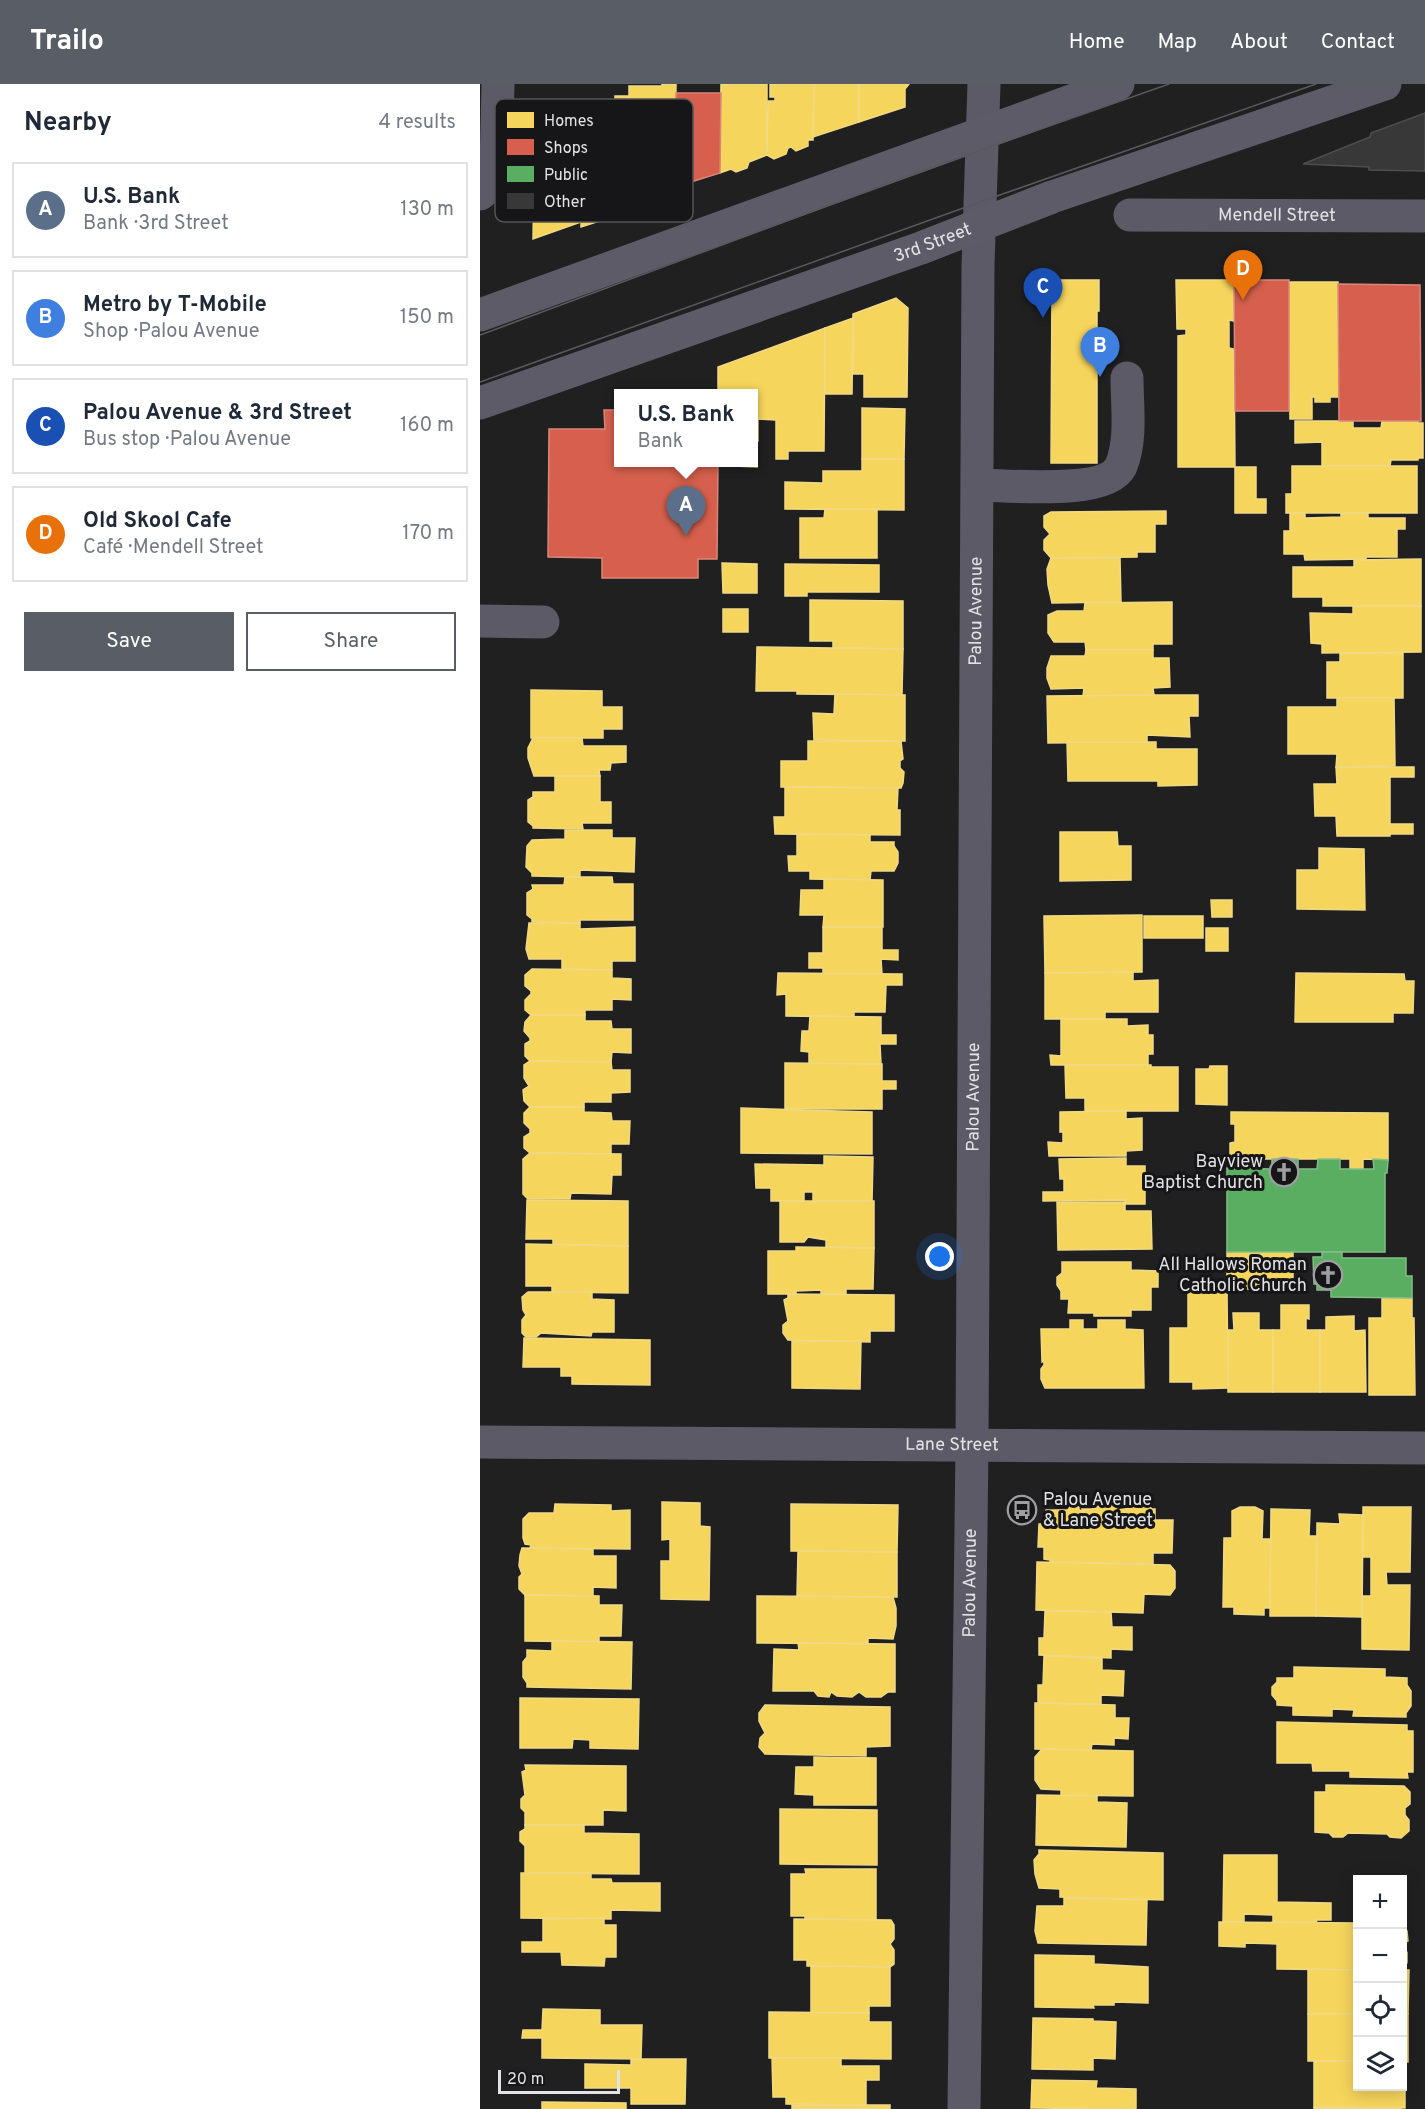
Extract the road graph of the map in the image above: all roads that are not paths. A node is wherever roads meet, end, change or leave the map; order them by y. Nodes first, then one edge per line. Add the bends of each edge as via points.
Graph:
1 (498, 84) edge
2 (984, 84) edge
3 (1118, 84) edge
4 (1385, 84) edge
5 (498, 99) edge
6 (982, 134) junction
7 (495, 176) edge
8 (480, 194) edge
9 (1130, 215) dead end
10 (1425, 216) edge
11 (980, 226) junction
12 (480, 315) edge
13 (1127, 378) dead end
14 (480, 403) edge
15 (978, 484) junction
16 (480, 621) edge
17 (543, 622) dead end
18 (480, 1442) edge
19 (972, 1445) junction
20 (1425, 1448) edge
21 (964, 2109) edge

1 - 5 street
2 - 6 street, Palou Avenue
3 - 6 main road
4 - 11 main road, 3rd Street
6 - 11 street, Palou Avenue
6 - 12 main road
7 - 8 street via 494,182
9 - 10 street, Mendell Street
11 - 14 main road, 3rd Street
11 - 15 street, Palou Avenue
13 - 15 street via 1127,444 1120,468 1108,478 1073,486
15 - 19 street, Palou Avenue
16 - 17 street
18 - 19 street, Lane Street
19 - 20 street, Lane Street
19 - 21 street, Palou Avenue

